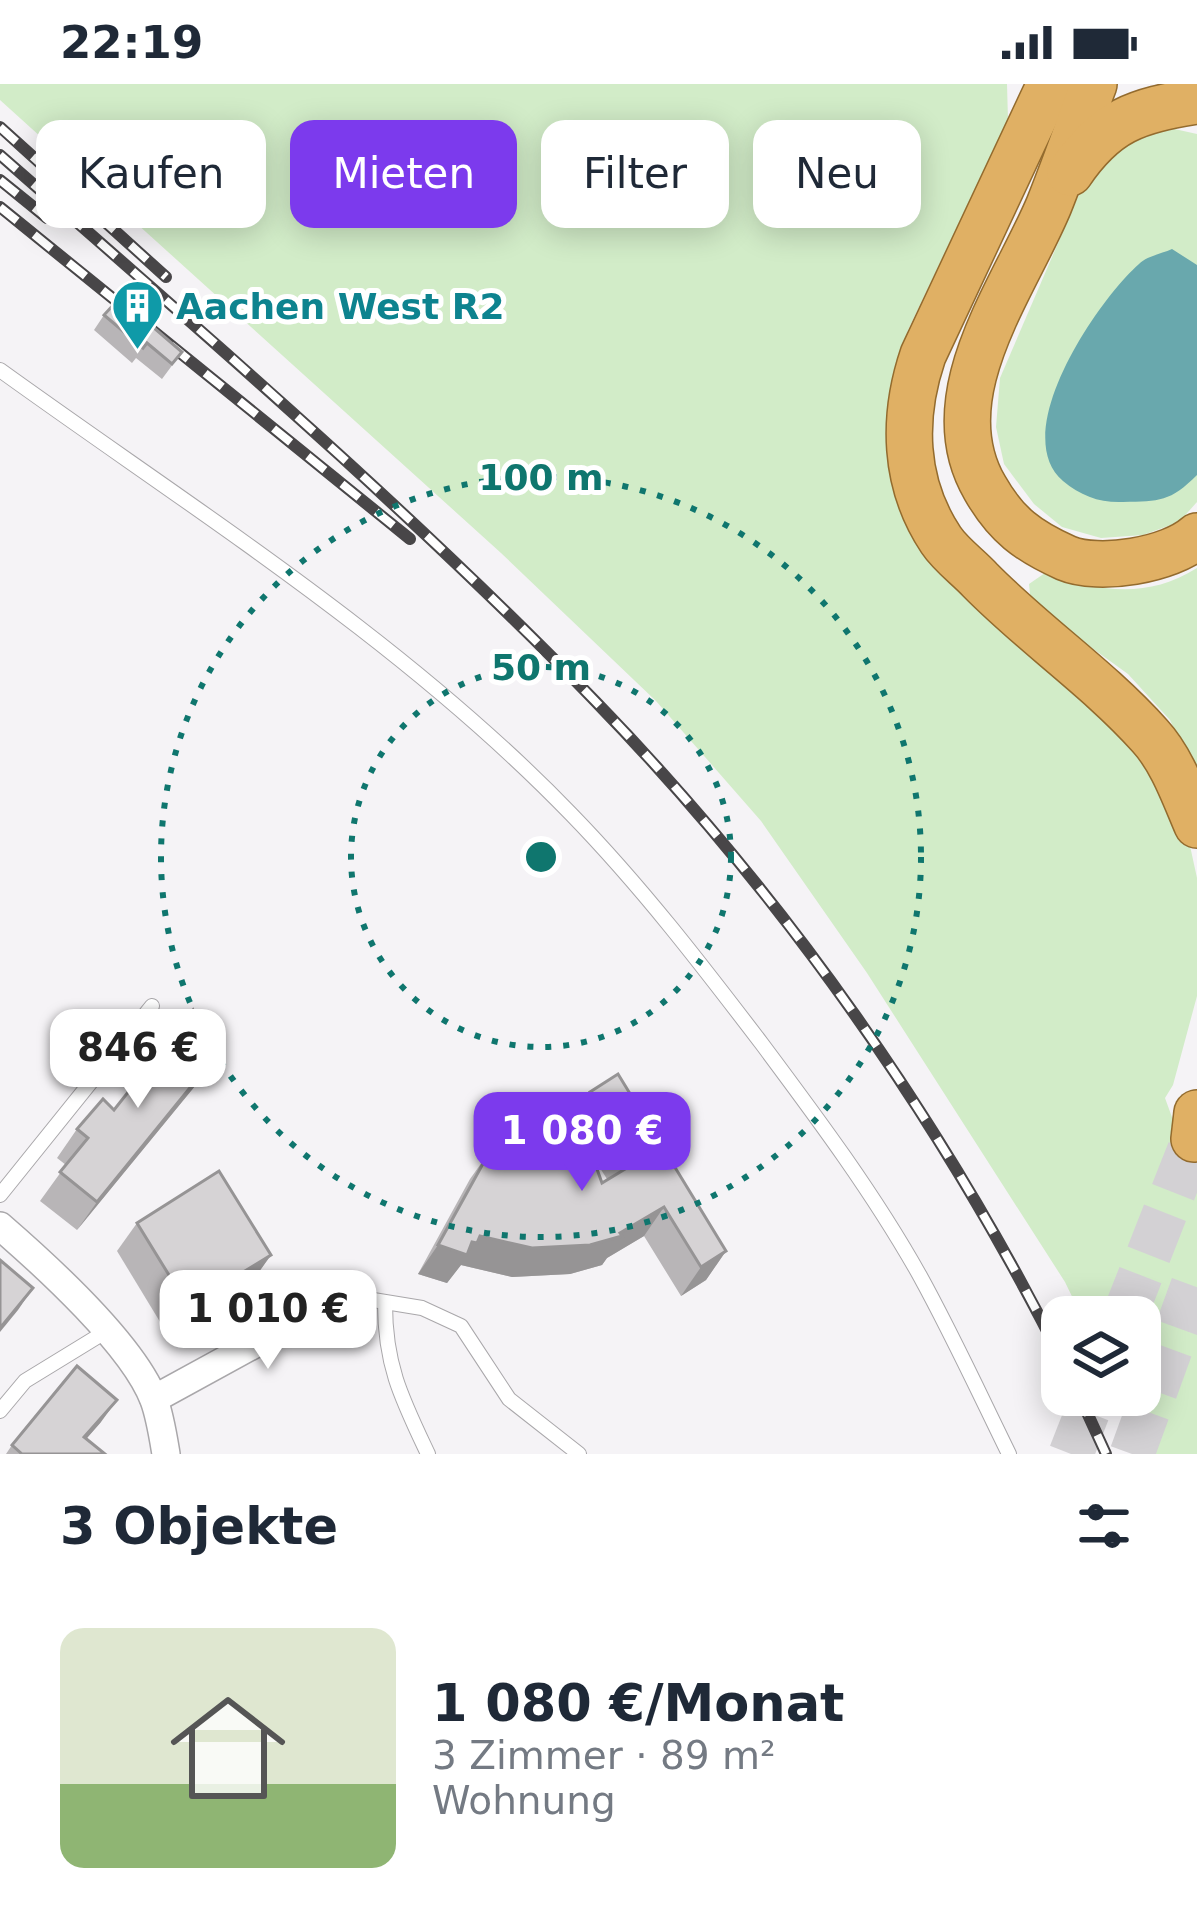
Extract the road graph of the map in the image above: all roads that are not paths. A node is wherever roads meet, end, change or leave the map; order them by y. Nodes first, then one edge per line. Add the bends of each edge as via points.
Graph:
1 (1017, 84) edge
2 (1050, 84) edge
3 (1094, 84) edge
4 (1197, 101) edge
5 (1021, 144) junction
6 (1048, 206) junction
7 (0, 370) edge
8 (1197, 536) edge
9 (1197, 825) edge
10 (152, 1006) dead end
11 (0, 1196) edge
12 (0, 1226) edge
13 (373, 1301) junction
14 (105, 1332) junction
15 (154, 1399) junction
16 (0, 1411) edge
17 (166, 1454) edge
18 (428, 1454) edge
19 (579, 1454) edge
20 (1009, 1454) edge

1 - 5 highway
2 - 5 highway
3 - 6 highway
4 - 6 highway via 1148,110 1103,133
5 - 9 highway via 909,396 917,488 941,541 1153,739
6 - 8 highway via 975,369 967,432 978,477 1028,542 1078,563 1135,562
7 - 20 lane via 358,627 495,742 661,910 880,1209
10 - 11 lane
12 - 14 street
13 - 15 street via 293,1323
13 - 18 lane via 394,1384
13 - 19 lane via 422,1308 461,1326 509,1399
14 - 15 street
14 - 16 lane via 25,1381
15 - 17 street

